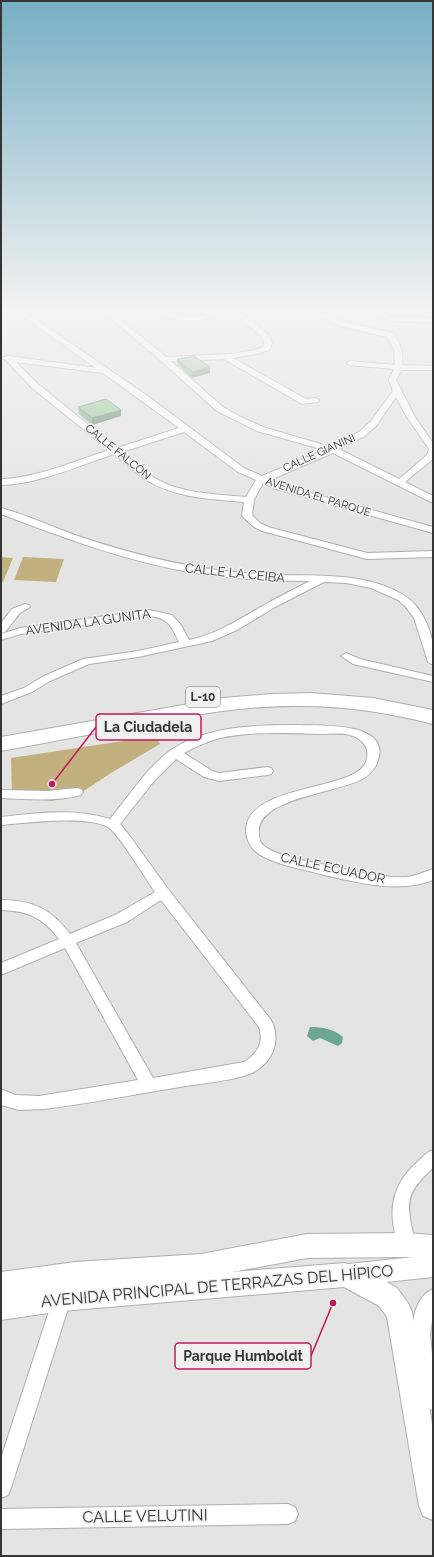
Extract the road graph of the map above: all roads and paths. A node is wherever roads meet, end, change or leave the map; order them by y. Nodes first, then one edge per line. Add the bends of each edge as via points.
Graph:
1 (29, 381) edge
2 (118, 381) edge
3 (188, 381) edge
4 (267, 381) edge
5 (393, 381) edge
6 (397, 391) junction
7 (315, 400) dead end
8 (184, 429) junction
9 (332, 450) junction
10 (116, 452) junction
11 (261, 480) junction
12 (1, 482) edge
13 (399, 483) junction
14 (249, 500) junction
15 (433, 500) edge
16 (1, 511) edge
17 (433, 530) edge
18 (433, 554) edge
19 (325, 578) junction
20 (24, 607) dead end
21 (4, 626) edge
22 (20, 631) junction
23 (1, 637) edge
24 (185, 643) junction
25 (346, 656) dead end
26 (433, 662) edge
27 (433, 679) edge
28 (1, 700) edge
29 (408, 707) junction
30 (433, 708) edge
31 (433, 717) edge
32 (1, 732) edge
33 (1, 744) edge
34 (175, 753) junction
35 (267, 771) dead end
36 (77, 792) dead end
37 (1, 794) edge
38 (1, 821) edge
39 (113, 824) junction
40 (433, 874) edge
41 (164, 893) junction
42 (1, 905) edge
43 (68, 941) junction
44 (1, 969) edge
45 (149, 1085) junction
46 (1, 1096) edge
47 (433, 1157) edge
48 (408, 1245) junction
49 (433, 1247) edge
50 (433, 1266) edge
51 (345, 1275) junction
52 (1, 1284) edge
53 (433, 1298) edge
54 (62, 1299) junction
55 (1, 1307) edge
56 (433, 1401) edge
57 (1, 1488) edge
58 (433, 1506) edge
59 (288, 1514) dead end
60 (1, 1519) edge

1 - 10 street, CALLE FALCÓN
2 - 8 street, AVENIDA EL PARQUE
3 - 9 street via 229,414 273,433
4 - 7 street via 305,402
5 - 6 street
6 - 9 street, CALLE GIANINI via 368,429
6 - 13 street via 410,417 433,449 431,456
8 - 10 street
8 - 11 street, AVENIDA EL PARQUE via 241,470
9 - 11 street, CALLE GIANINI
9 - 13 street
10 - 12 street via 37,476
10 - 14 street, CALLE FALCÓN via 150,479 168,488
11 - 14 street
11 - 17 street, AVENIDA EL PARQUE
13 - 15 street
14 - 18 street via 247,516 265,529 367,556
16 - 19 street, CALLE LA CEIBA via 114,550 174,566 217,573
19 - 24 street via 222,633 208,639
19 - 26 street, CALLE LA CEIBA via 367,584 402,598 415,611
20 - 21 street via 16,611
21 - 22 street
22 - 23 street, AVENIDA LA GUNITA
22 - 24 street, AVENIDA LA GUNITA via 158,613 171,618
24 - 28 street via 87,662
25 - 27 street via 357,662
29 - 30 highway, L-10
29 - 31 highway, L-10
29 - 32 highway, L-10 via 350,693 260,691 170,702
29 - 33 highway, L-10 via 322,700 250,701 184,710
34 - 35 street via 208,774 218,777
34 - 39 street, CALLE ECUADOR
34 - 40 street, CALLE ECUADOR via 222,734 249,731 331,730 361,735 368,740 374,752 371,765 366,772 348,781 287,798 266,809 255,820 252,834 257,846 268,854 283,859 355,875 403,882
36 - 37 street via 46,796
38 - 39 street via 54,816 96,819
39 - 41 street
41 - 43 street via 122,918
41 - 45 street via 266,1024 270,1042 260,1060 248,1068
42 - 43 street via 15,904 42,913 55,923
43 - 44 street
43 - 45 street
45 - 46 street via 31,1103 4,1099
47 - 48 street via 407,1184 400,1200 401,1218
48 - 49 main road, AVENIDA PRINCIPAL DE TERRAZAS DEL HÍPICO
48 - 52 main road, AVENIDA PRINCIPAL DE TERRAZAS DEL HÍPICO via 307,1246 201,1266 75,1274
50 - 51 street, AVENIDA PRINCIPAL DE TERRAZAS DEL HÍPICO
51 - 54 main road, AVENIDA PRINCIPAL DE TERRAZAS DEL HÍPICO
51 - 58 main road via 388,1297 399,1312
53 - 56 street via 427,1305 423,1318 421,1341
54 - 55 main road, AVENIDA PRINCIPAL DE TERRAZAS DEL HÍPICO
54 - 57 street
59 - 60 street, CALLE VELUTINI

